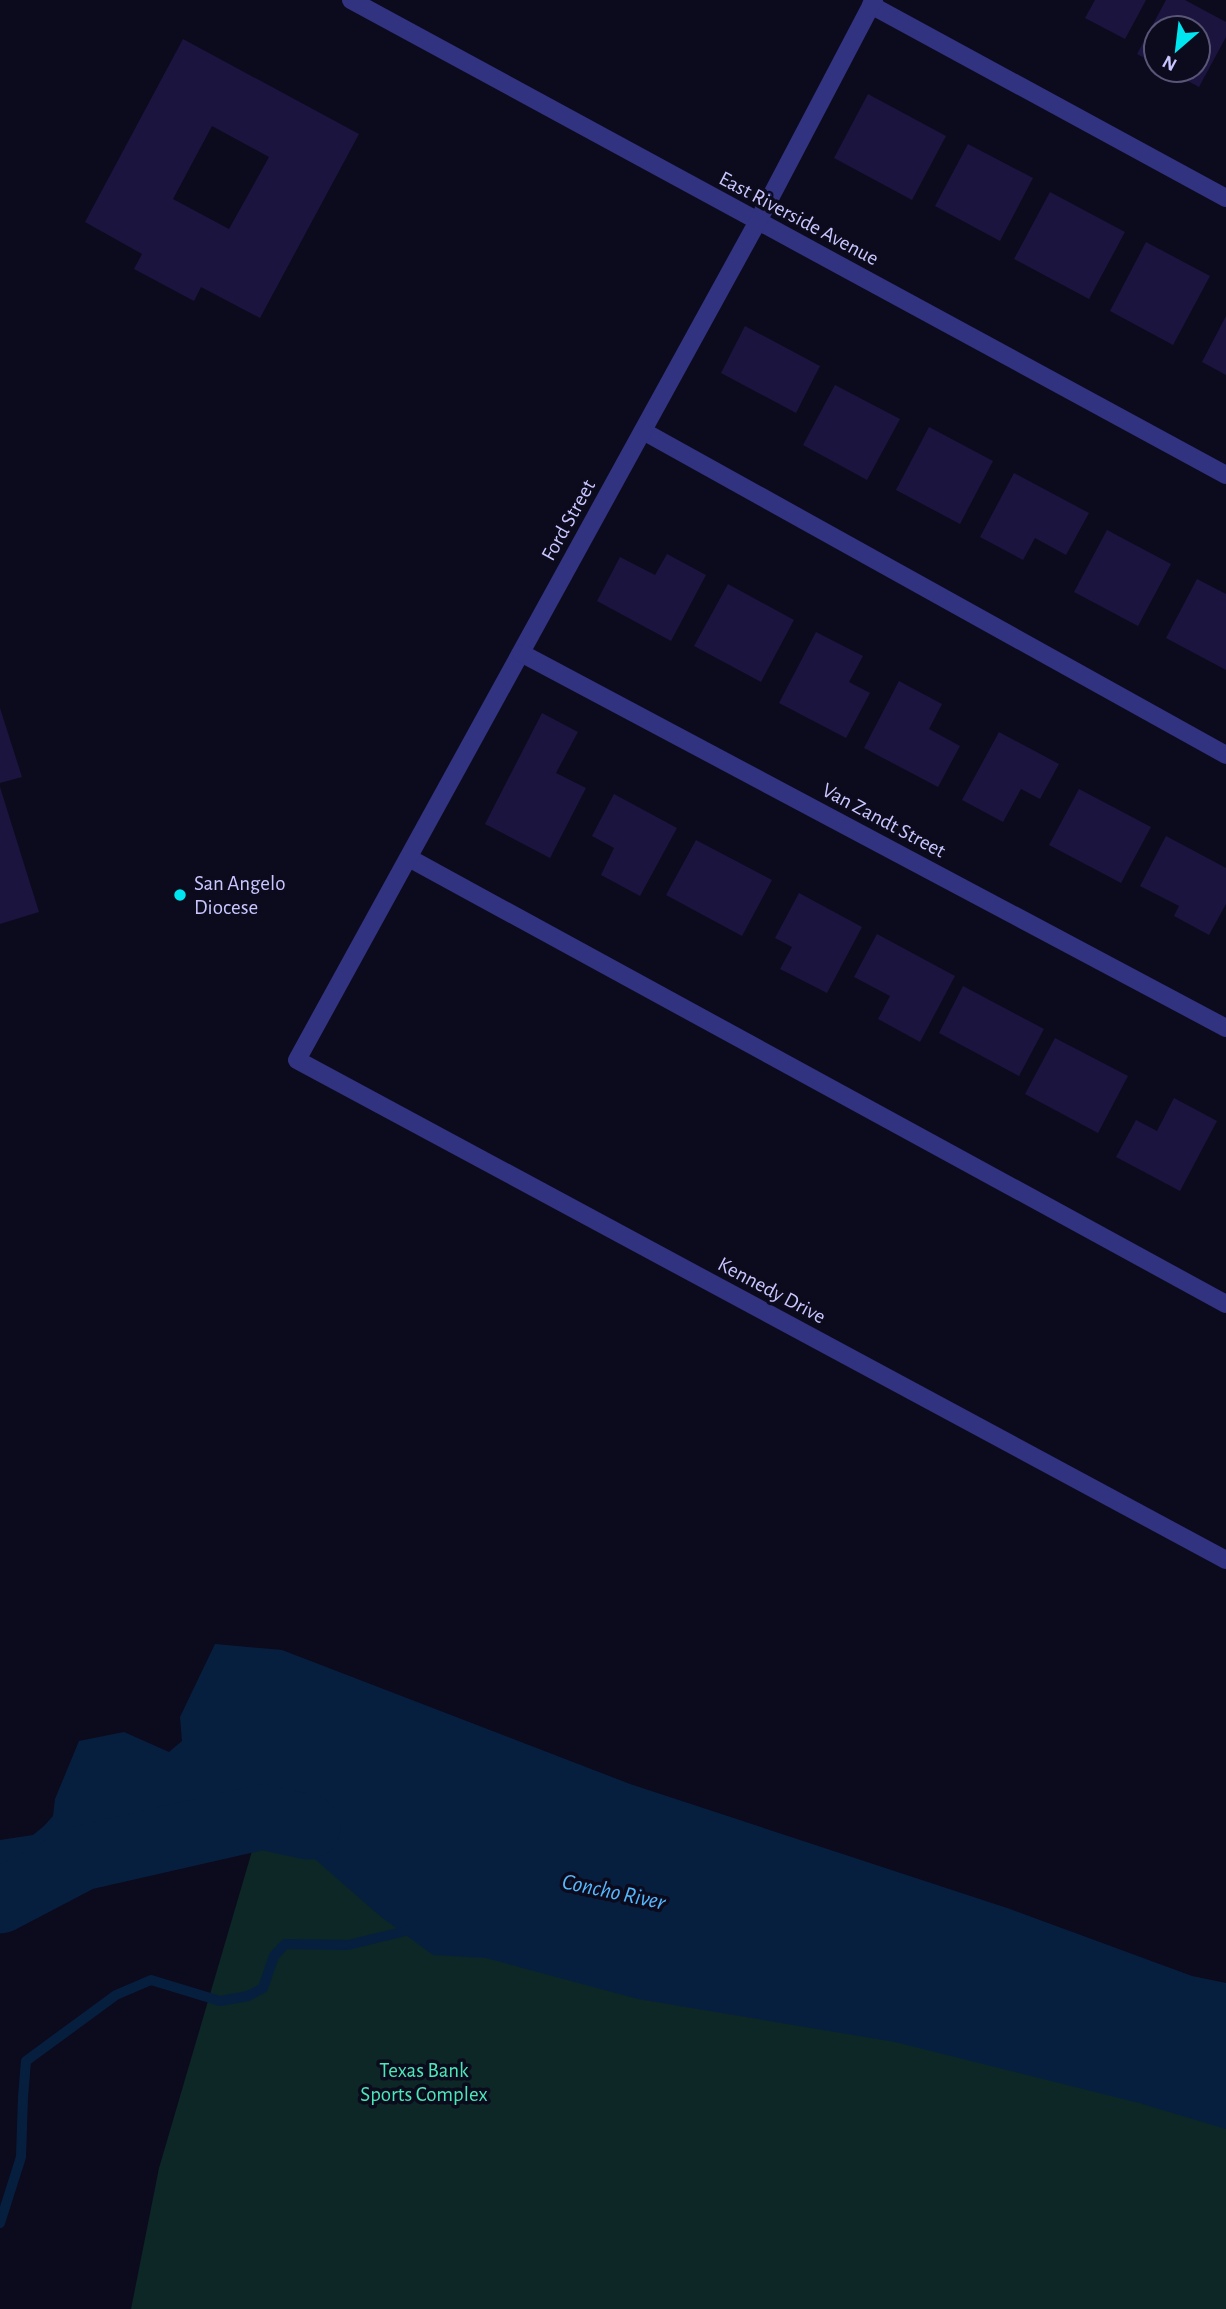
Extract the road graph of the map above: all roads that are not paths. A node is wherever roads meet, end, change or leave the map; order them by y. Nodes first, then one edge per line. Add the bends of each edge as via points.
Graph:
1 (351, 0) edge
2 (872, 3) edge
3 (1226, 198) edge
4 (758, 221) junction
5 (643, 431) junction
6 (1226, 475) edge
7 (521, 653) junction
8 (1226, 755) edge
9 (409, 858) junction
10 (1226, 1028) edge
11 (297, 1060) joint
12 (1226, 1304) edge
13 (1226, 1560) edge

1 - 4 street, East Riverside Avenue
2 - 3 street
2 - 4 street, Ford Street
4 - 5 street, Ford Street
4 - 6 street, East Riverside Avenue
5 - 7 street, Ford Street
5 - 8 street
7 - 9 street, Ford Street
7 - 10 street, Van Zandt Street
9 - 11 street, Ford Street
9 - 12 street
11 - 13 street, Kennedy Drive

